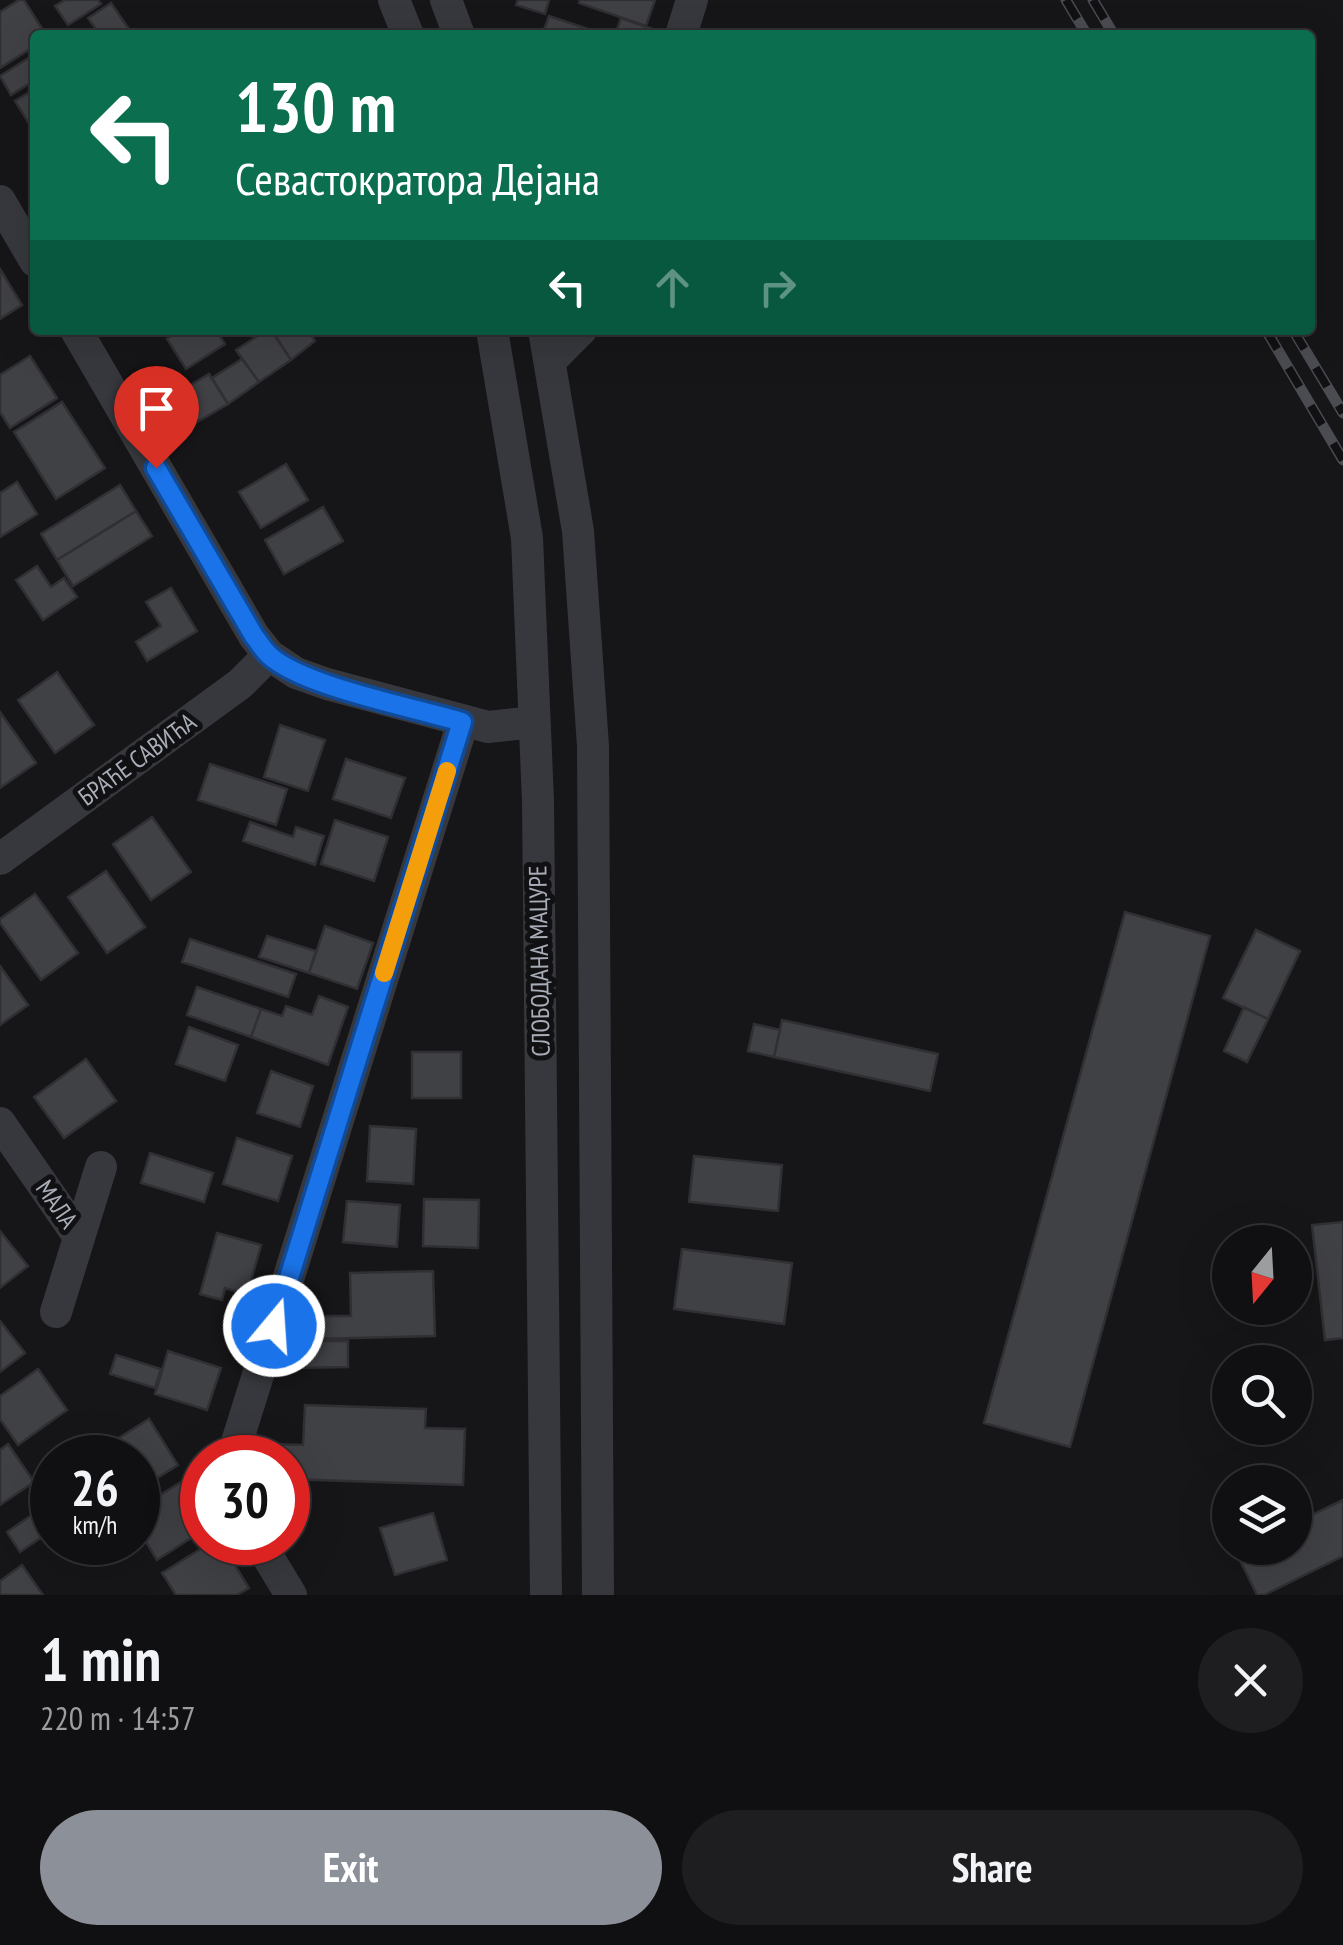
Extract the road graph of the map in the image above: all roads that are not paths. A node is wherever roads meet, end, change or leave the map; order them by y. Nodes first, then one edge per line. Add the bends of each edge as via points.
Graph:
1 (394, 0) edge
2 (446, 0) edge
3 (692, 0) edge
4 (406, 30) edge
5 (458, 30) edge
6 (683, 30) edge
7 (0, 201) edge
8 (30, 252) edge
9 (79, 335) edge
10 (493, 335) edge
11 (570, 335) edge
12 (547, 346) edge
13 (269, 656) junction
14 (462, 722) junction
15 (534, 722) junction
16 (0, 859) edge
17 (0, 1123) edge
18 (101, 1167) dead end
19 (80, 1237) junction
20 (56, 1312) dead end
21 (239, 1435) edge
22 (273, 1565) edge
23 (291, 1595) edge
24 (546, 1595) edge
25 (598, 1595) edge

1 - 4 street
2 - 5 street
3 - 6 street
7 - 8 street
9 - 13 street
10 - 15 street, СЛОБОДАНА МАЦУРЕ via 526,538
11 - 12 street
12 - 25 street via 578,531 592,746
13 - 14 street via 296,673
13 - 16 street, БРАЋЕ САВИЋА
14 - 15 street
14 - 21 street
15 - 24 street, СЛОБОДАНА МАЦУРЕ
17 - 19 street, МАЛА
18 - 19 street
19 - 20 street
22 - 23 street

